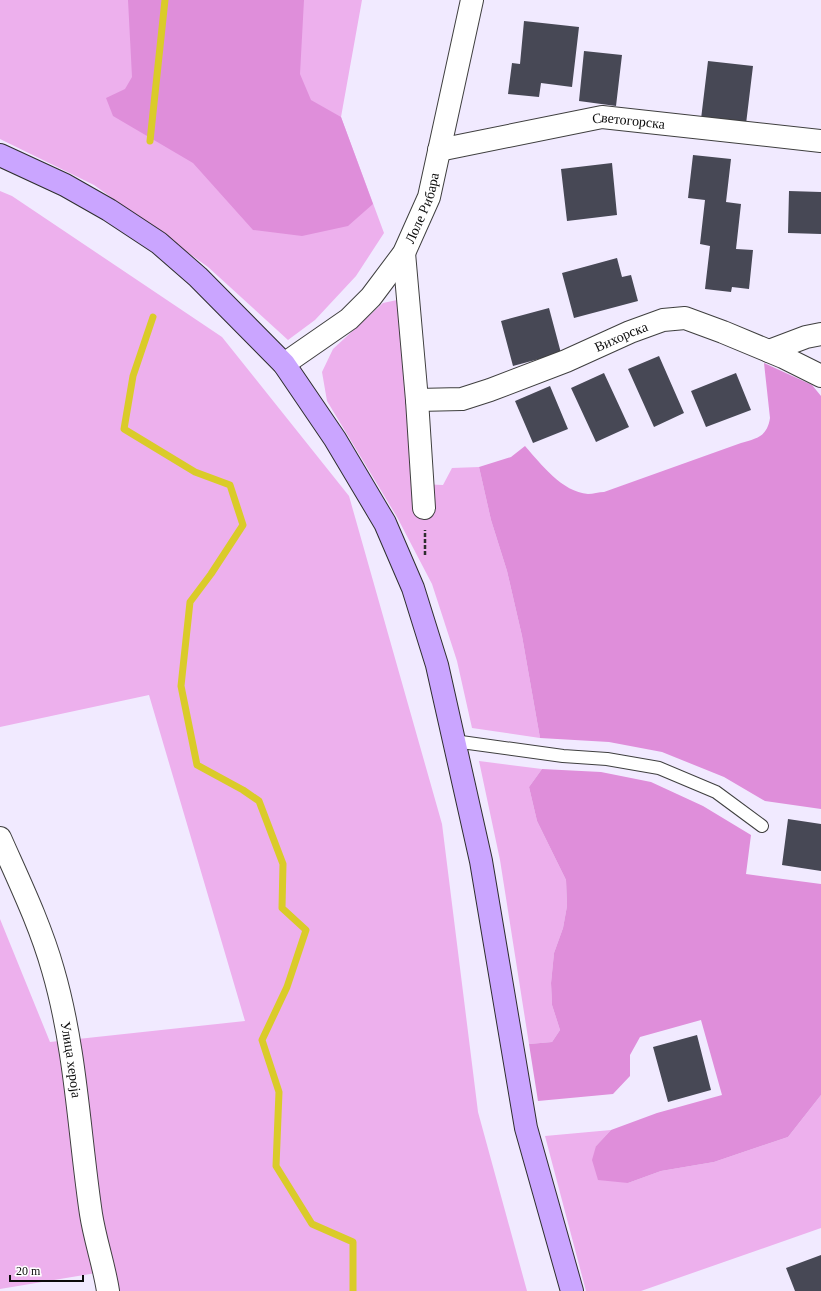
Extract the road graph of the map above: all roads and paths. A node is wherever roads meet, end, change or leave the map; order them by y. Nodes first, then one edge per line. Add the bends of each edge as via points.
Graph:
1 (472, 0) edge
2 (821, 141) edge
3 (439, 150) junction
4 (0, 155) edge
5 (404, 253) junction
6 (821, 334) edge
7 (769, 351) junction
8 (284, 364) junction
9 (821, 376) edge
10 (417, 400) junction
11 (424, 508) dead end
12 (454, 741) junction
13 (762, 826) dead end
14 (0, 838) edge
15 (108, 1291) edge
16 (572, 1291) edge

1 - 3 street, Лоле Рибара
2 - 3 street, Светогорска via 602,117
3 - 5 street, Лоле Рибара via 429,197
4 - 8 main road via 72,189 159,243 198,277
5 - 8 street, Лоле Рибара via 371,297 349,319
5 - 10 street
6 - 7 street
7 - 9 street, Вихорска
7 - 10 street, Вихорска via 685,318 663,320 490,390 462,399
8 - 12 main road via 335,439 385,522 413,588 437,665
10 - 11 street
12 - 13 lane via 563,756 607,759 659,768 716,792
12 - 16 main road via 481,862 526,1128
14 - 15 street, Улица хероја via 35,918 53,969 65,1016 91,1216

